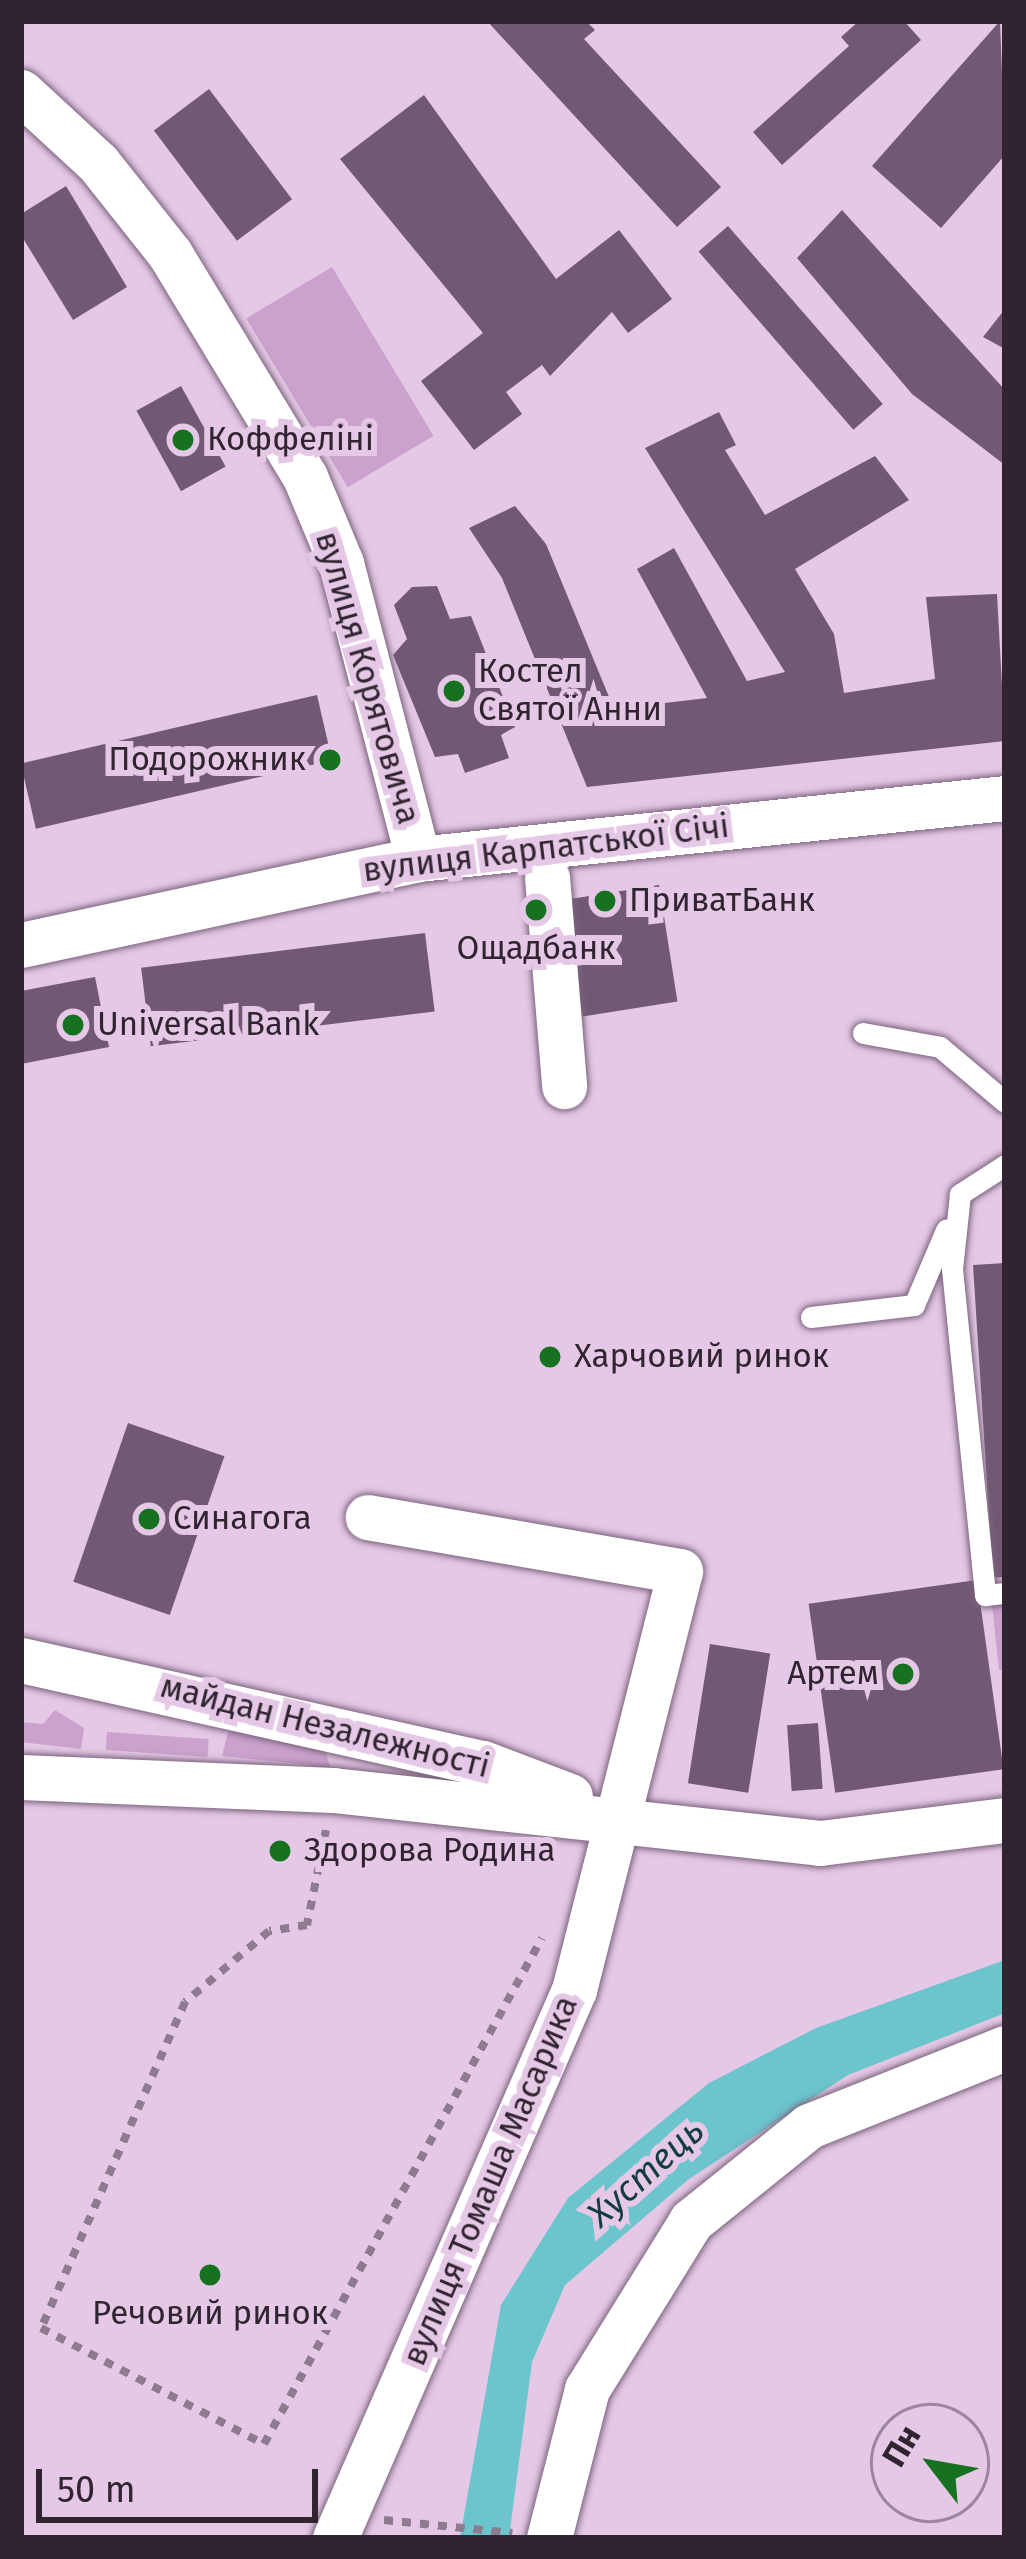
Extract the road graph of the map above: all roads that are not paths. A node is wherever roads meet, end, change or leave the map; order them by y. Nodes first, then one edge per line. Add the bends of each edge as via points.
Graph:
1 (21, 92) edge
2 (1005, 798) edge
3 (418, 859) junction
4 (547, 877) dead end
5 (21, 946) edge
6 (863, 1033) dead end
7 (564, 1087) dead end
8 (1005, 1102) edge
9 (1005, 1165) edge
10 (952, 1217) junction
11 (811, 1316) dead end
12 (368, 1517) dead end
13 (1005, 1593) edge
14 (21, 1660) edge
15 (21, 1777) edge
16 (624, 1816) junction
17 (1005, 1820) edge
18 (1005, 2048) edge
19 (341, 2527) edge
20 (538, 2536) edge

1 - 3 street, вулиця Корятовича via 98,163 170,254 305,477 341,563
2 - 3 street, вулиця Карпатської Січі
3 - 5 street, вулиця Карпатської Січі
4 - 7 street
6 - 8 lane via 940,1047
9 - 10 lane via 960,1194
10 - 11 lane via 914,1305
10 - 13 lane via 985,1595
12 - 16 street, вулиця Томаша Масарика via 680,1571
14 - 16 street, майдан Незалежності via 483,1762
15 - 16 street, майдан Незалежності via 334,1790
16 - 17 street, майдан Незалежності via 820,1843
16 - 19 street, вулиця Томаша Масарика via 574,1990
18 - 20 street via 809,2126 691,2221 587,2389

